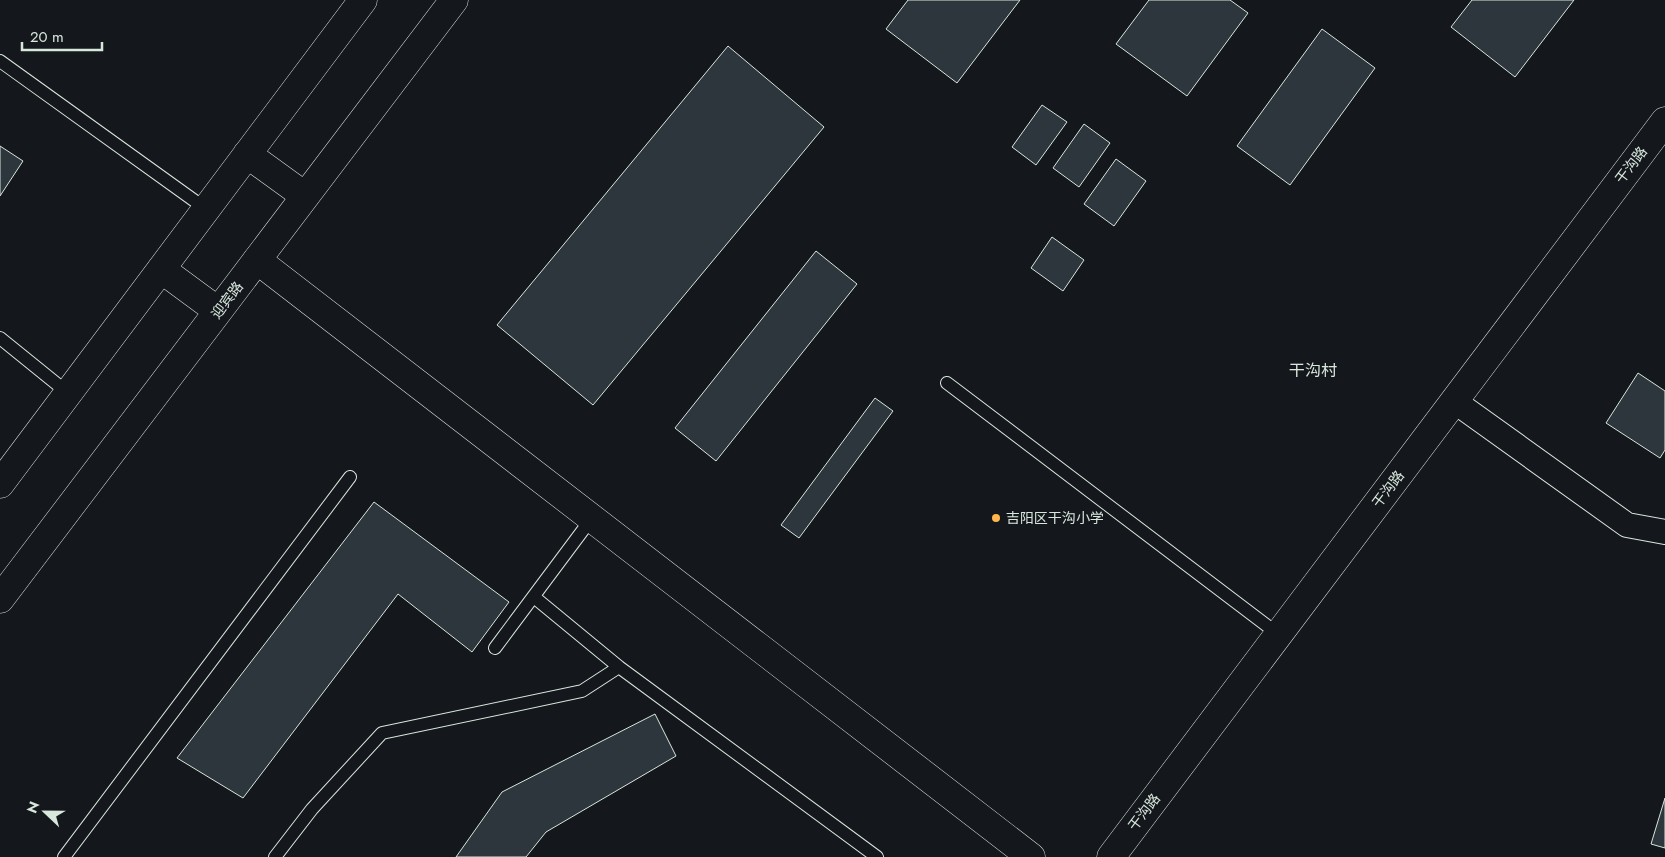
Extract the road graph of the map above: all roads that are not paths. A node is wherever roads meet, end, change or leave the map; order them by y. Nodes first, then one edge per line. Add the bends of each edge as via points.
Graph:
1 (363, 0) edge
2 (454, 0) edge
3 (0, 61) edge
4 (1665, 121) edge
5 (248, 154) junction
6 (305, 196) junction
7 (206, 209) junction
8 (257, 260) junction
9 (162, 268) junction
10 (218, 311) junction
11 (0, 338) edge
12 (947, 383) dead end
13 (68, 393) junction
14 (1454, 401) junction
15 (350, 477) dead end
16 (0, 484) edge
17 (592, 518) junction
18 (1665, 532) edge
19 (534, 597) junction
20 (0, 599) edge
21 (1278, 634) junction
22 (495, 648) dead end
23 (619, 667) junction
24 (1114, 856) edge
25 (64, 857) edge
26 (275, 857) edge
27 (877, 857) edge
28 (1031, 857) edge

1 - 5 main road
2 - 6 main road, 迎宾路
3 - 7 lane
4 - 14 main road, 干沟路
5 - 6 main road
5 - 7 main road
6 - 8 main road, 迎宾路
7 - 9 main road
8 - 10 main road, 迎宾路
8 - 17 main road
9 - 10 main road
9 - 13 main road
10 - 20 main road, 迎宾路
11 - 13 lane
12 - 21 lane
13 - 16 main road
14 - 18 street via 1627,525
14 - 21 main road, 干沟路
15 - 25 lane
17 - 19 lane
17 - 28 main road
19 - 22 lane
19 - 23 lane
21 - 24 main road, 干沟路
23 - 26 lane via 582,691 382,734 312,809
23 - 27 lane

